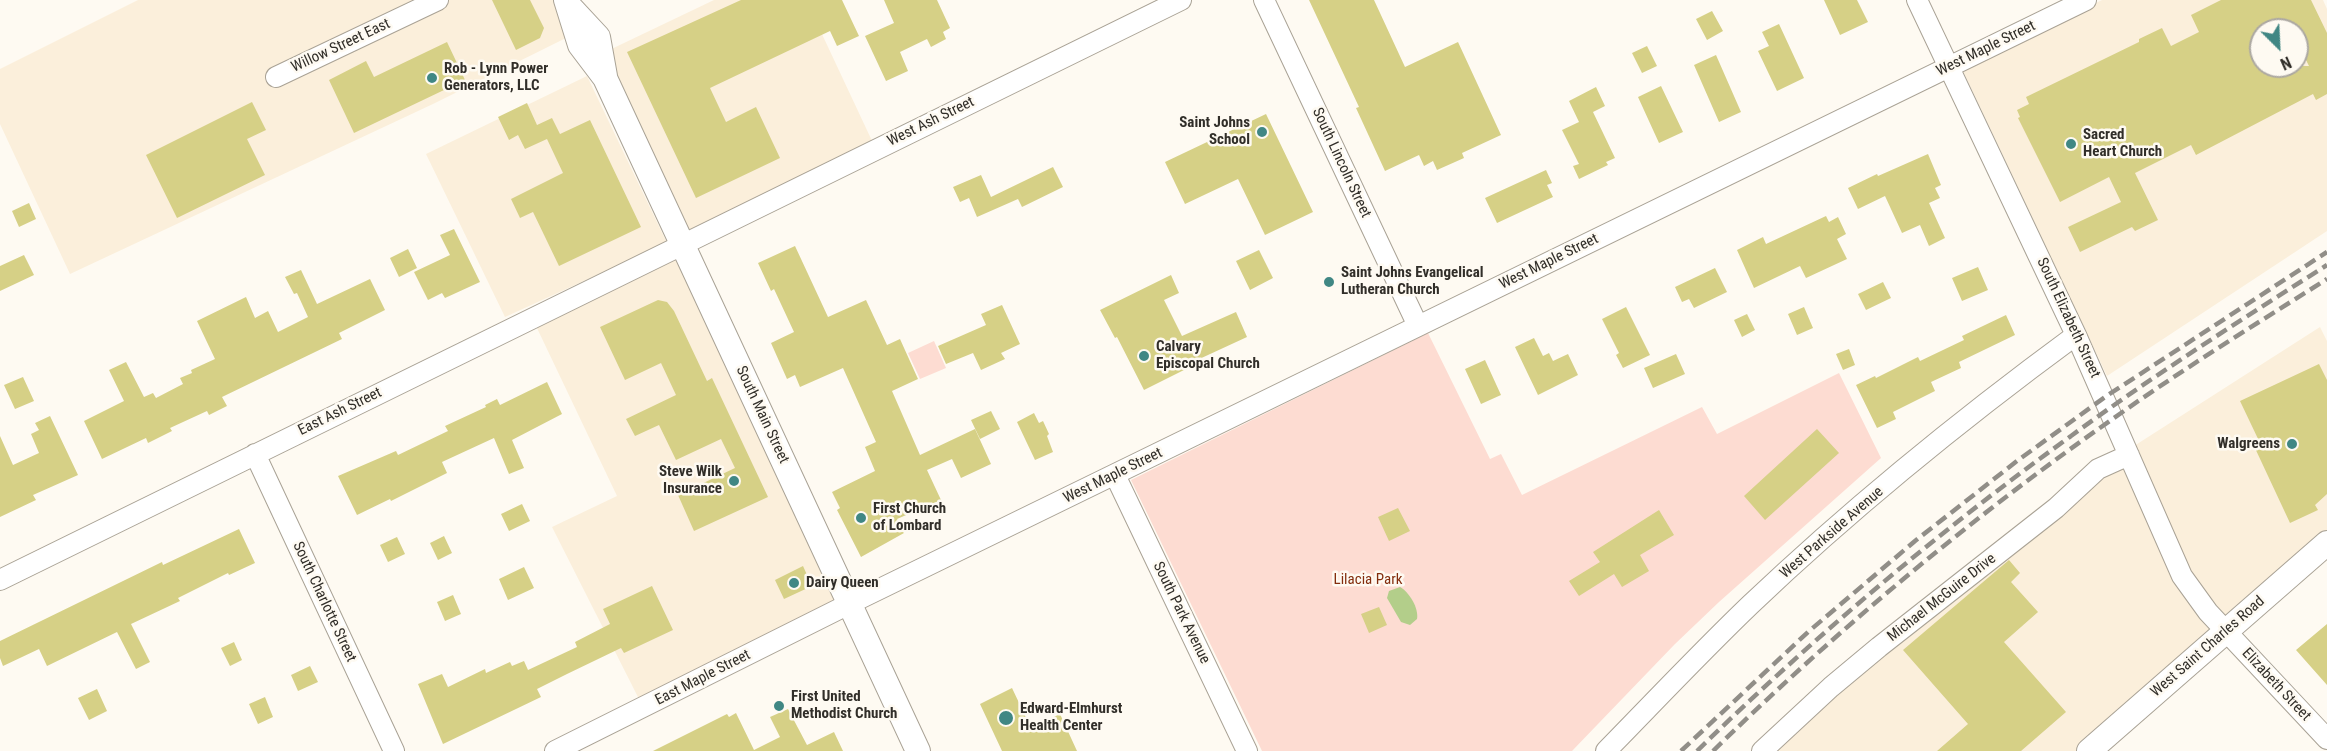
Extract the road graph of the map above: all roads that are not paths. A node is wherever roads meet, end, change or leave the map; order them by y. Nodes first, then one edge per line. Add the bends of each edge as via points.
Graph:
1 (438, 0) edge
2 (1181, 0) edge
3 (1264, 0) edge
4 (1917, 0) edge
5 (2086, 0) edge
6 (566, 2) edge
7 (1948, 67) junction
8 (276, 77) dead end
9 (681, 244) junction
10 (1418, 326) junction
11 (2076, 335) junction
12 (255, 454) junction
13 (2129, 455) junction
14 (1115, 475) junction
15 (2327, 543) edge
16 (0, 580) edge
17 (851, 603) junction
18 (2226, 631) junction
19 (2327, 738) edge
20 (394, 751) edge
21 (555, 751) edge
22 (918, 751) edge
23 (1247, 751) edge
24 (1606, 751) edge
25 (1762, 751) edge
26 (2089, 751) edge

1 - 8 street, Willow Street East
2 - 9 street, West Ash Street
3 - 10 street, South Lincoln Street
4 - 7 street, South Elizabeth Street
5 - 7 street, West Maple Street
6 - 9 main road, South Main Street via 580,45 605,78
7 - 10 street, West Maple Street
7 - 11 street, South Elizabeth Street
9 - 12 street, East Ash Street
9 - 17 main road, South Main Street
10 - 14 street, West Maple Street
11 - 13 street, South Elizabeth Street
11 - 24 street, West Parkside Avenue via 1836,526
12 - 16 street, East Ash Street
12 - 20 street, South Charlotte Street
13 - 18 street, South Elizabeth Street via 2182,576
13 - 25 street, Michael McGuire Drive via 2098,469 2056,508 1871,653
14 - 17 street, West Maple Street
14 - 23 street, South Park Avenue
15 - 18 main road, West Saint Charles Road
17 - 21 street, East Maple Street
17 - 22 main road, South Main Street
18 - 19 street, Elizabeth Street
18 - 26 main road, West Saint Charles Road

